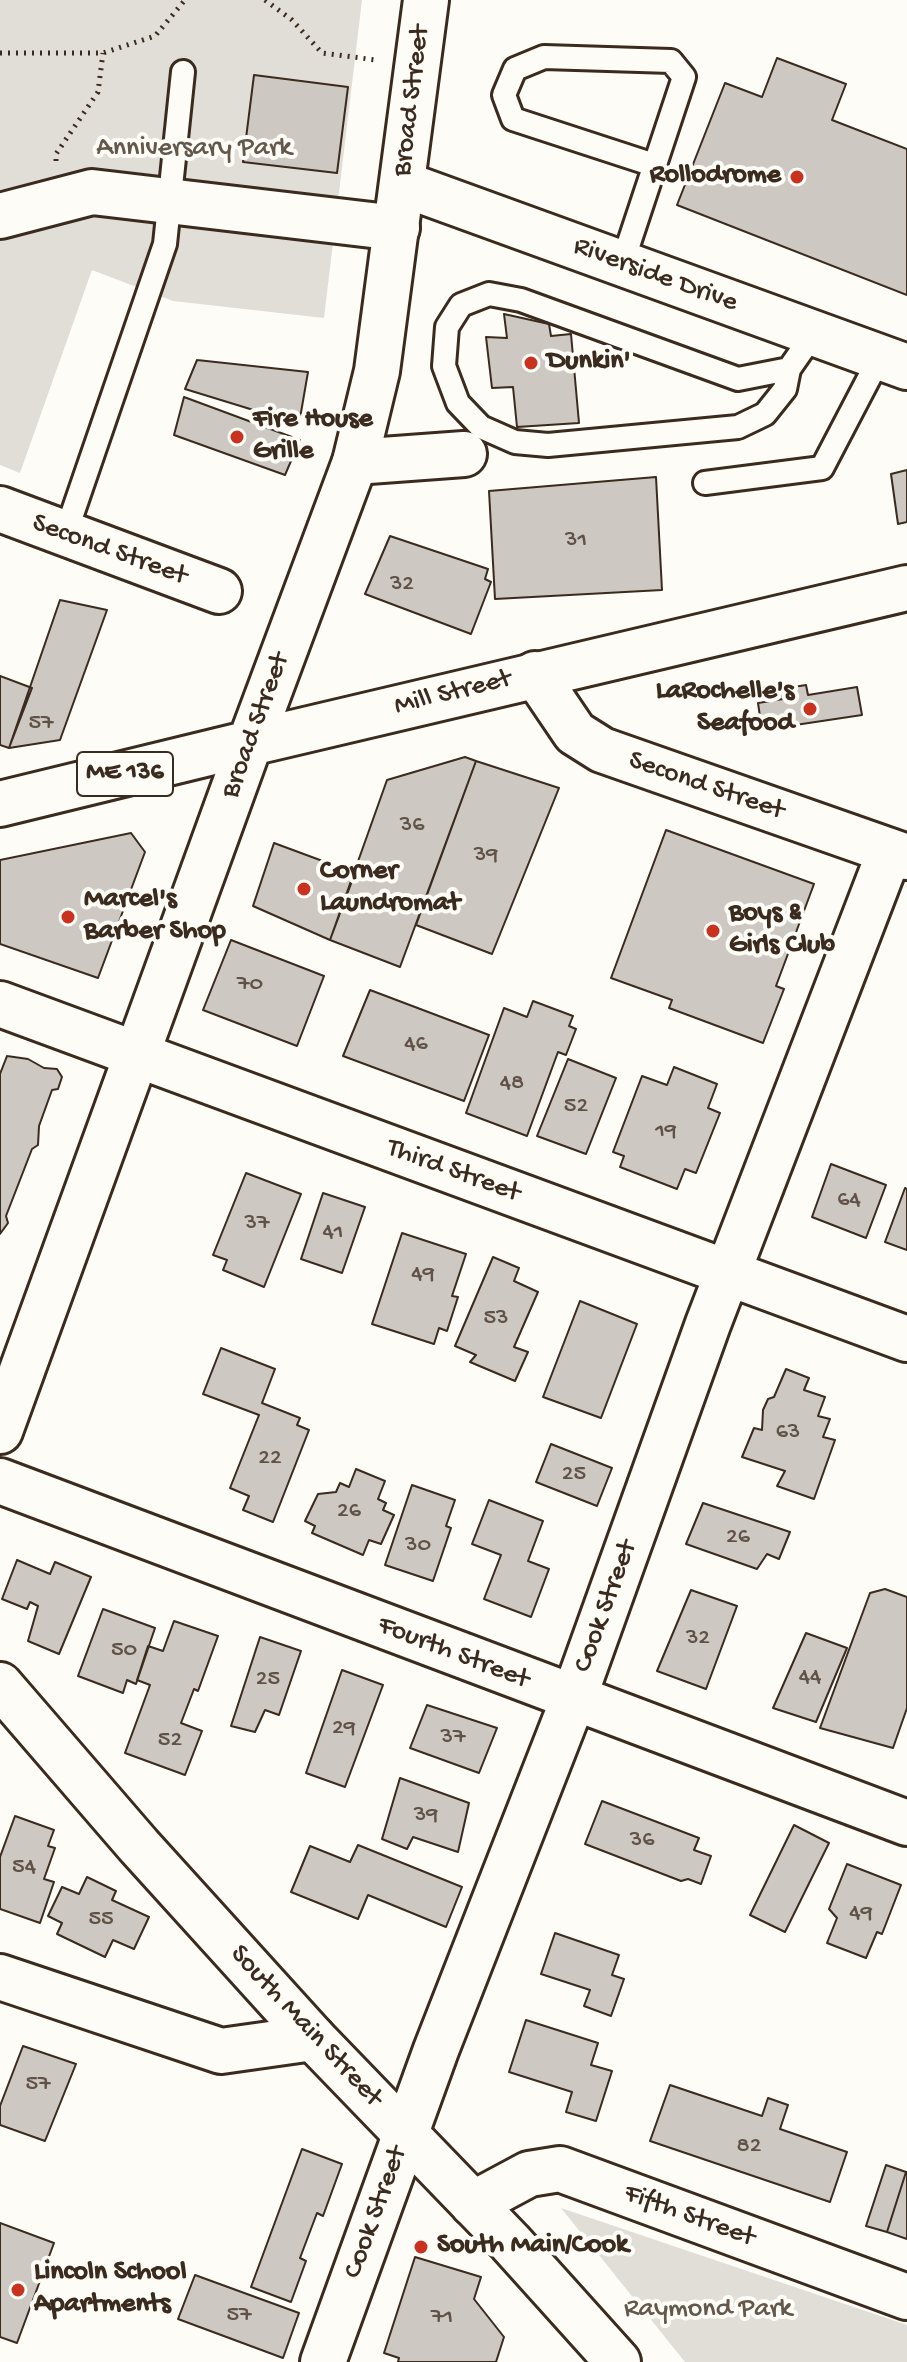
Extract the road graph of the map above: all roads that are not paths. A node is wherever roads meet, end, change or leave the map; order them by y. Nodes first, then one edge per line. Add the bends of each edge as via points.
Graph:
1 (426, 0) edge
2 (183, 72) dead end
3 (654, 165) junction
4 (403, 184) junction
5 (170, 201) junction
6 (0, 216) edge
7 (397, 228) junction
8 (622, 264) junction
9 (814, 333) junction
10 (893, 362) edge
11 (789, 369) junction
12 (464, 454) dead end
13 (355, 462) junction
14 (705, 483) dead end
15 (0, 509) edge
16 (65, 535) junction
17 (907, 588) edge
18 (219, 591) dead end
19 (535, 674) junction
20 (250, 743) junction
21 (0, 804) edge
22 (898, 854) edge
23 (0, 1004) edge
24 (136, 1055) junction
25 (729, 1274) junction
26 (907, 1339) edge
27 (0, 1431) edge
28 (0, 1481) edge
29 (0, 1685) edge
30 (573, 1700) junction
31 (907, 1823) edge
32 (0, 1977) edge
33 (313, 2038) junction
34 (406, 2134) junction
35 (473, 2204) junction
36 (907, 2297) edge
37 (323, 2362) edge
38 (618, 2362) edge

1 - 4 street, Broad Street
2 - 5 lane
3 - 3 lane via 684,77 671,61 544,57 515,69 504,95 513,119
3 - 8 lane
4 - 7 street, Broad Street
4 - 8 street, Riverside Drive
5 - 6 street via 92,192
5 - 7 street
5 - 16 lane via 165,244
7 - 13 street, Broad Street via 377,371
8 - 9 street, Riverside Drive
9 - 10 street, Riverside Drive
9 - 11 lane
10 - 14 lane via 822,468
11 - 11 lane via 738,379 521,300 489,294 461,305 447,327 444,366 458,403 481,427 515,442 548,445 738,427 765,414 785,389
12 - 13 street
13 - 20 street, Broad Street
15 - 16 street, Second Street
16 - 18 street, Second Street
17 - 19 street, Mill Street / ME 136
19 - 20 street, Mill Street / ME 136
19 - 22 street, Second Street via 575,733 602,750
20 - 21 street, Mill Street / ME 136
20 - 24 street, Broad Street
22 - 25 street, Cook Street
23 - 24 street, Third Street
24 - 25 street, Third Street
24 - 27 street, Broad Street
25 - 26 street, Third Street
25 - 30 street, Cook Street
28 - 30 street, Fourth Street
29 - 33 street, South Main Street
30 - 31 street, Fourth Street
30 - 34 street, Cook Street
32 - 33 street via 221,2051
33 - 34 street, South Main Street
34 - 35 street, South Main Street
34 - 37 street, Cook Street
35 - 36 street, Fifth Street via 529,2174 560,2169
35 - 38 street, South Main Street

